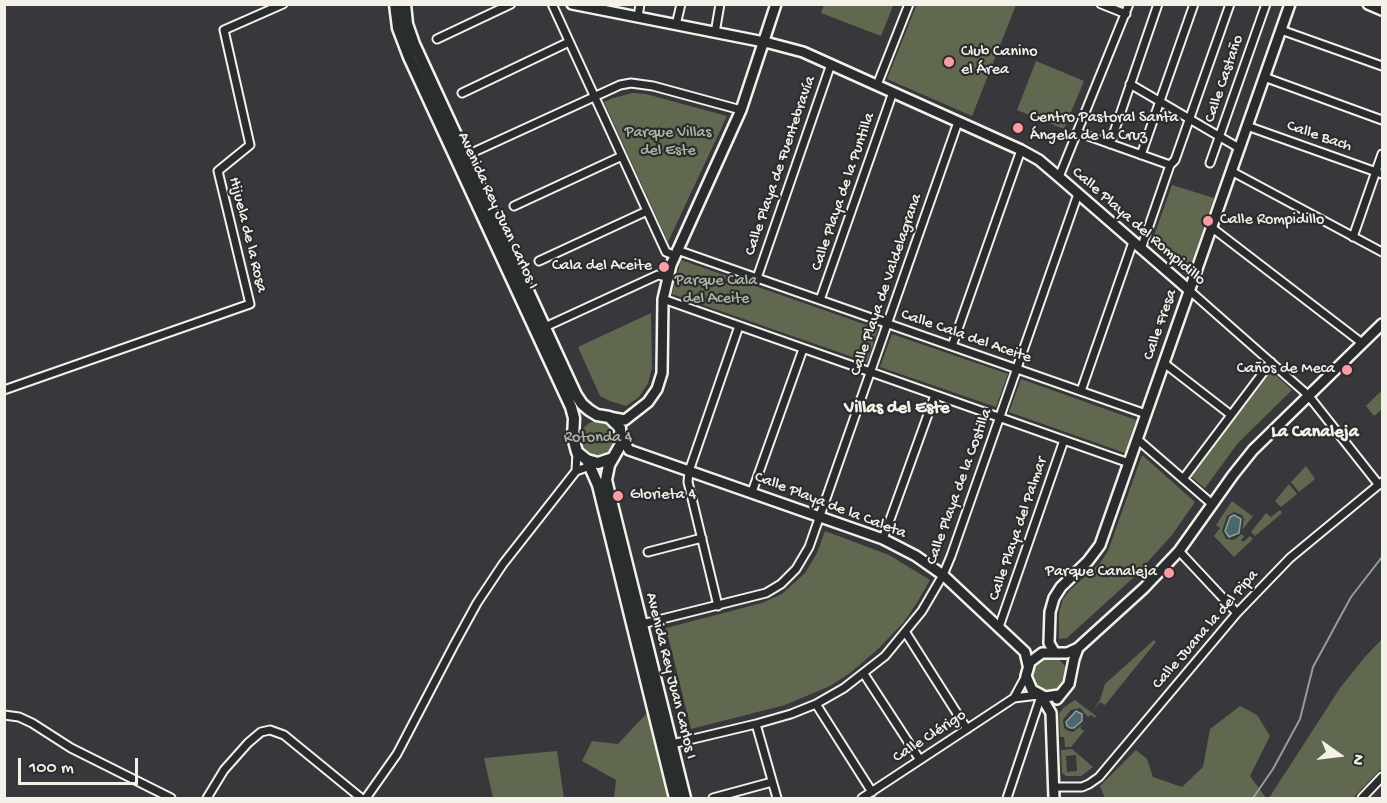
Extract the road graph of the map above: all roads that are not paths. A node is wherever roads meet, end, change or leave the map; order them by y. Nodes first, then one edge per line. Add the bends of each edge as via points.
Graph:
1 (283, 4) edge
2 (395, 4) edge
3 (405, 4) edge
4 (511, 4) edge
5 (552, 4) edge
6 (572, 4) edge
7 (640, 4) edge
8 (681, 4) edge
9 (720, 4) edge
10 (776, 4) edge
11 (909, 4) edge
12 (1101, 4) edge
13 (1129, 4) edge
14 (1158, 4) edge
15 (1194, 4) edge
16 (1230, 4) edge
17 (1266, 4) edge
18 (1290, 4) edge
19 (1368, 4) edge
20 (601, 7) edge
21 (1383, 10) edge
22 (1126, 14) junction
23 (638, 17) junction
24 (676, 25) junction
25 (1281, 30) junction
26 (715, 33) junction
27 (437, 39) dead end
28 (569, 42) junction
29 (764, 42) junction
30 (831, 64) junction
31 (1383, 66) edge
32 (1264, 77) junction
33 (1130, 84) junction
34 (877, 85) junction
35 (893, 92) junction
36 (462, 93) dead end
37 (594, 96) junction
38 (1160, 101) junction
39 (741, 110) junction
40 (1190, 118) junction
41 (1383, 120) edge
42 (958, 122) junction
43 (1247, 126) junction
44 (1077, 132) junction
45 (1219, 136) junction
46 (1110, 144) junction
47 (1239, 148) junction
48 (1021, 150) junction
49 (1383, 154) edge
50 (1141, 155) junction
51 (465, 156) junction
52 (622, 156) junction
53 (1210, 163) dead end
54 (1170, 165) junction
55 (1231, 171) junction
56 (1379, 172) edge
57 (1059, 177) junction
58 (1078, 194) junction
59 (513, 206) dead end
60 (647, 211) junction
61 (1211, 227) junction
62 (1353, 237) junction
63 (1133, 242) junction
64 (1141, 249) junction
65 (675, 252) junction
66 (1383, 252) edge
67 (539, 261) dead end
68 (667, 277) junction
69 (757, 278) junction
70 (1189, 291) junction
71 (663, 299) junction
72 (820, 300) junction
73 (888, 324) junction
74 (1383, 324) edge
75 (739, 326) junction
76 (545, 327) junction
77 (1362, 343) junction
78 (952, 346) junction
79 (803, 349) junction
80 (1271, 362) junction
81 (1164, 363) junction
82 (1017, 369) junction
83 (871, 372) junction
84 (4, 390) edge
85 (1081, 392) junction
86 (935, 395) junction
87 (1308, 395) junction
88 (1146, 414) junction
89 (597, 415) junction
90 (1231, 415) junction
91 (609, 417) junction
92 (1000, 418) junction
93 (625, 420) junction
94 (575, 429) junction
95 (621, 436) junction
96 (1137, 439) junction
97 (1064, 440) junction
98 (629, 450) junction
99 (577, 452) junction
100 (614, 456) junction
101 (591, 463) junction
102 (1129, 463) junction
103 (576, 471) junction
104 (689, 471) junction
105 (1183, 479) junction
106 (1381, 484) edge
107 (752, 492) junction
108 (1212, 504) junction
109 (820, 516) junction
110 (702, 538) junction
111 (883, 539) junction
112 (1179, 551) junction
113 (648, 552) dead end
114 (943, 575) junction
115 (718, 606) junction
116 (1237, 613) junction
117 (642, 624) junction
118 (999, 627) junction
119 (906, 633) junction
120 (1049, 643) junction
121 (1078, 648) junction
122 (1025, 652) junction
123 (1056, 653) junction
124 (1041, 654) junction
125 (1028, 665) junction
126 (1071, 670) junction
127 (864, 674) junction
128 (1026, 676) junction
129 (1059, 695) junction
130 (1040, 696) junction
131 (1014, 698) junction
132 (816, 704) junction
133 (1051, 713) junction
134 (4, 715) edge
135 (756, 724) junction
136 (967, 729) junction
137 (672, 744) junction
138 (920, 760) junction
139 (1383, 777) edge
140 (772, 782) junction
141 (1054, 787) junction
142 (872, 792) junction
143 (171, 798) edge
144 (207, 798) edge
145 (361, 798) edge
146 (366, 798) edge
147 (675, 798) edge
148 (685, 798) edge
149 (713, 798) edge
150 (777, 798) edge
151 (862, 798) edge
152 (1007, 798) edge
153 (1053, 798) edge
154 (1362, 798) edge

1 - 84 street, Hijuela de la Rosa via 224,30 250,145 218,171 250,304
2 - 94 main road, Avenida Rey Juan Carlos I via 398,28 409,57 571,407
3 - 51 main road, Avenida Rey Juan Carlos I via 414,44
4 - 27 street
5 - 28 street
6 - 20 street, Calle Playa del Rompidillo
7 - 23 street
8 - 24 street
9 - 26 street
10 - 29 street
11 - 34 street
12 - 22 street
13 - 22 street
14 - 33 street
15 - 38 street
16 - 40 street
17 - 45 street, Calle Castaño
18 - 25 street, Calle Fresa
19 - 21 street
20 - 23 street, Calle Playa del Rompidillo
22 - 44 street
23 - 24 street, Calle Playa del Rompidillo
24 - 26 street, Calle Playa del Rompidillo
25 - 31 street
25 - 32 street, Calle Fresa
26 - 29 street, Calle Playa del Rompidillo
28 - 36 street
28 - 37 street
29 - 30 street, Calle Playa del Rompidillo
29 - 39 street
30 - 34 street, Calle Playa del Rompidillo
30 - 69 street, Calle Playa de Fuentebravía
32 - 41 street
32 - 43 street, Calle Fresa
33 - 38 street
33 - 46 street
34 - 35 street, Calle Playa del Rompidillo
35 - 42 street, Calle Playa del Rompidillo
35 - 72 street, Calle Playa de la Puntilla
37 - 39 street via 620,85 642,84
37 - 51 street
37 - 52 street
38 - 40 street
38 - 50 street
39 - 65 street
40 - 45 street
40 - 54 street
42 - 48 street, Calle Playa del Rompidillo
42 - 73 street, Calle Playa de Valdelagrana
43 - 47 street, Calle Fresa
43 - 56 street, Calle Bach
44 - 46 street
44 - 57 street
45 - 47 street
45 - 53 street, Calle Castaño
46 - 50 street
47 - 55 street, Calle Fresa
48 - 57 street, Calle Playa del Rompidillo
48 - 78 street
49 - 56 street
50 - 54 street
51 - 76 main road, Avenida Rey Juan Carlos I
52 - 59 street
52 - 60 street
54 - 64 street
55 - 61 street, Calle Fresa
55 - 62 street
56 - 62 street
57 - 58 street, Calle Playa del Rompidillo
58 - 63 street, Calle Playa del Rompidillo
58 - 82 street, Calle Playa de la Costilla
60 - 65 street via 666,252
60 - 67 street
61 - 70 street, Calle Fresa
61 - 77 street
62 - 66 street
63 - 64 street, Calle Playa del Rompidillo
63 - 85 street
64 - 70 street, Calle Playa del Rompidillo
65 - 68 street
65 - 69 street, Calle Cala del Aceite
68 - 71 street
68 - 76 street via 658,275
69 - 72 street, Calle Cala del Aceite
70 - 80 street, Calle Playa del Rompidillo
70 - 81 street, Calle Fresa
71 - 75 street
71 - 93 street via 660,381 648,402
72 - 73 street, Calle Cala del Aceite
73 - 78 street, Calle Cala del Aceite
73 - 83 street, Calle Playa de Valdelagrana
74 - 77 street
75 - 79 street
75 - 104 street
76 - 89 main road, Avenida Rey Juan Carlos I via 576,395
77 - 87 street
78 - 82 street, Calle Cala del Aceite
79 - 83 street
79 - 107 street
80 - 87 street, Calle Playa del Rompidillo
80 - 90 street
81 - 88 street, Calle Fresa
81 - 90 street
82 - 85 street, Calle Cala del Aceite
82 - 92 street, Calle Playa de la Costilla
83 - 86 street
83 - 109 street, Calle Playa de Valdelagrana
85 - 88 street, Calle Cala del Aceite
86 - 92 street
86 - 111 street
87 - 106 street, Calle Playa del Rompidillo
87 - 108 street via 1253,450
88 - 96 street, Calle Fresa
89 - 91 main road
89 - 94 main road via 586,417
90 - 105 street
91 - 93 street
91 - 95 main road
92 - 97 street
92 - 114 street, Calle Playa de la Costilla
93 - 95 street
94 - 99 main road, Avenida Rey Juan Carlos I
95 - 98 street
95 - 100 main road, Avenida Rey Juan Carlos I
96 - 102 street, Calle Fresa
96 - 105 street
97 - 102 street
97 - 118 street, Calle Playa del Palmar
98 - 100 street
98 - 104 street, Calle Playa de la Caleta
99 - 101 main road, Avenida Rey Juan Carlos I
99 - 103 street
100 - 101 main road
100 - 117 main road, Avenida Rey Juan Carlos I via 606,480
101 - 103 street
101 - 147 main road, Avenida Rey Juan Carlos I
102 - 120 street, Calle Fresa via 1100,545 1054,598
103 - 146 street via 477,603 397,754
104 - 107 street, Calle Playa de la Caleta
104 - 110 street via 688,482
105 - 108 street
106 - 116 street, Calle Juana la del Pipa via 1290,558
107 - 109 street, Calle Playa de la Caleta
108 - 112 street
109 - 111 street, Calle Playa de la Caleta
109 - 115 street, Calle Playa de Valdelagrana via 809,547 781,584
110 - 113 street
110 - 115 street
111 - 114 street, Calle Playa de la Caleta
112 - 116 street
112 - 121 street
114 - 118 street, Calle Playa de la Caleta
114 - 119 street, Calle Playa de la Costilla
115 - 117 street, Calle Playa de Valdelagrana
116 - 141 street, Calle Juana la del Pipa via 1099,777 1082,786
117 - 137 main road, Avenida Rey Juan Carlos I
118 - 122 street, Calle Playa de la Caleta
119 - 127 street, Calle Playa de la Costilla
119 - 136 street
120 - 123 street
120 - 124 street
121 - 123 street
121 - 126 street
122 - 124 street
122 - 125 street
123 - 124 street
123 - 126 street via 1064,657
124 - 125 street
125 - 128 street
126 - 129 street via 1070,684
127 - 132 street, Calle Playa de la Costilla
127 - 138 street
128 - 130 street
128 - 131 street, Calle Clérigo
129 - 130 street
129 - 133 street
130 - 131 street, Calle Clérigo
130 - 133 street
130 - 152 street
131 - 136 street, Calle Clérigo
132 - 135 street, Calle Playa de la Costilla
132 - 142 street
133 - 141 street
134 - 143 street via 32,723 71,748
135 - 137 street, Calle Playa de la Costilla
135 - 140 street
136 - 138 street, Calle Clérigo
137 - 148 main road, Avenida Rey Juan Carlos I
138 - 142 street, Calle Clérigo
139 - 154 street
140 - 149 street
140 - 150 street
141 - 153 street
142 - 151 street, Calle Clérigo
144 - 145 street via 224,770 248,743 270,730 284,735

